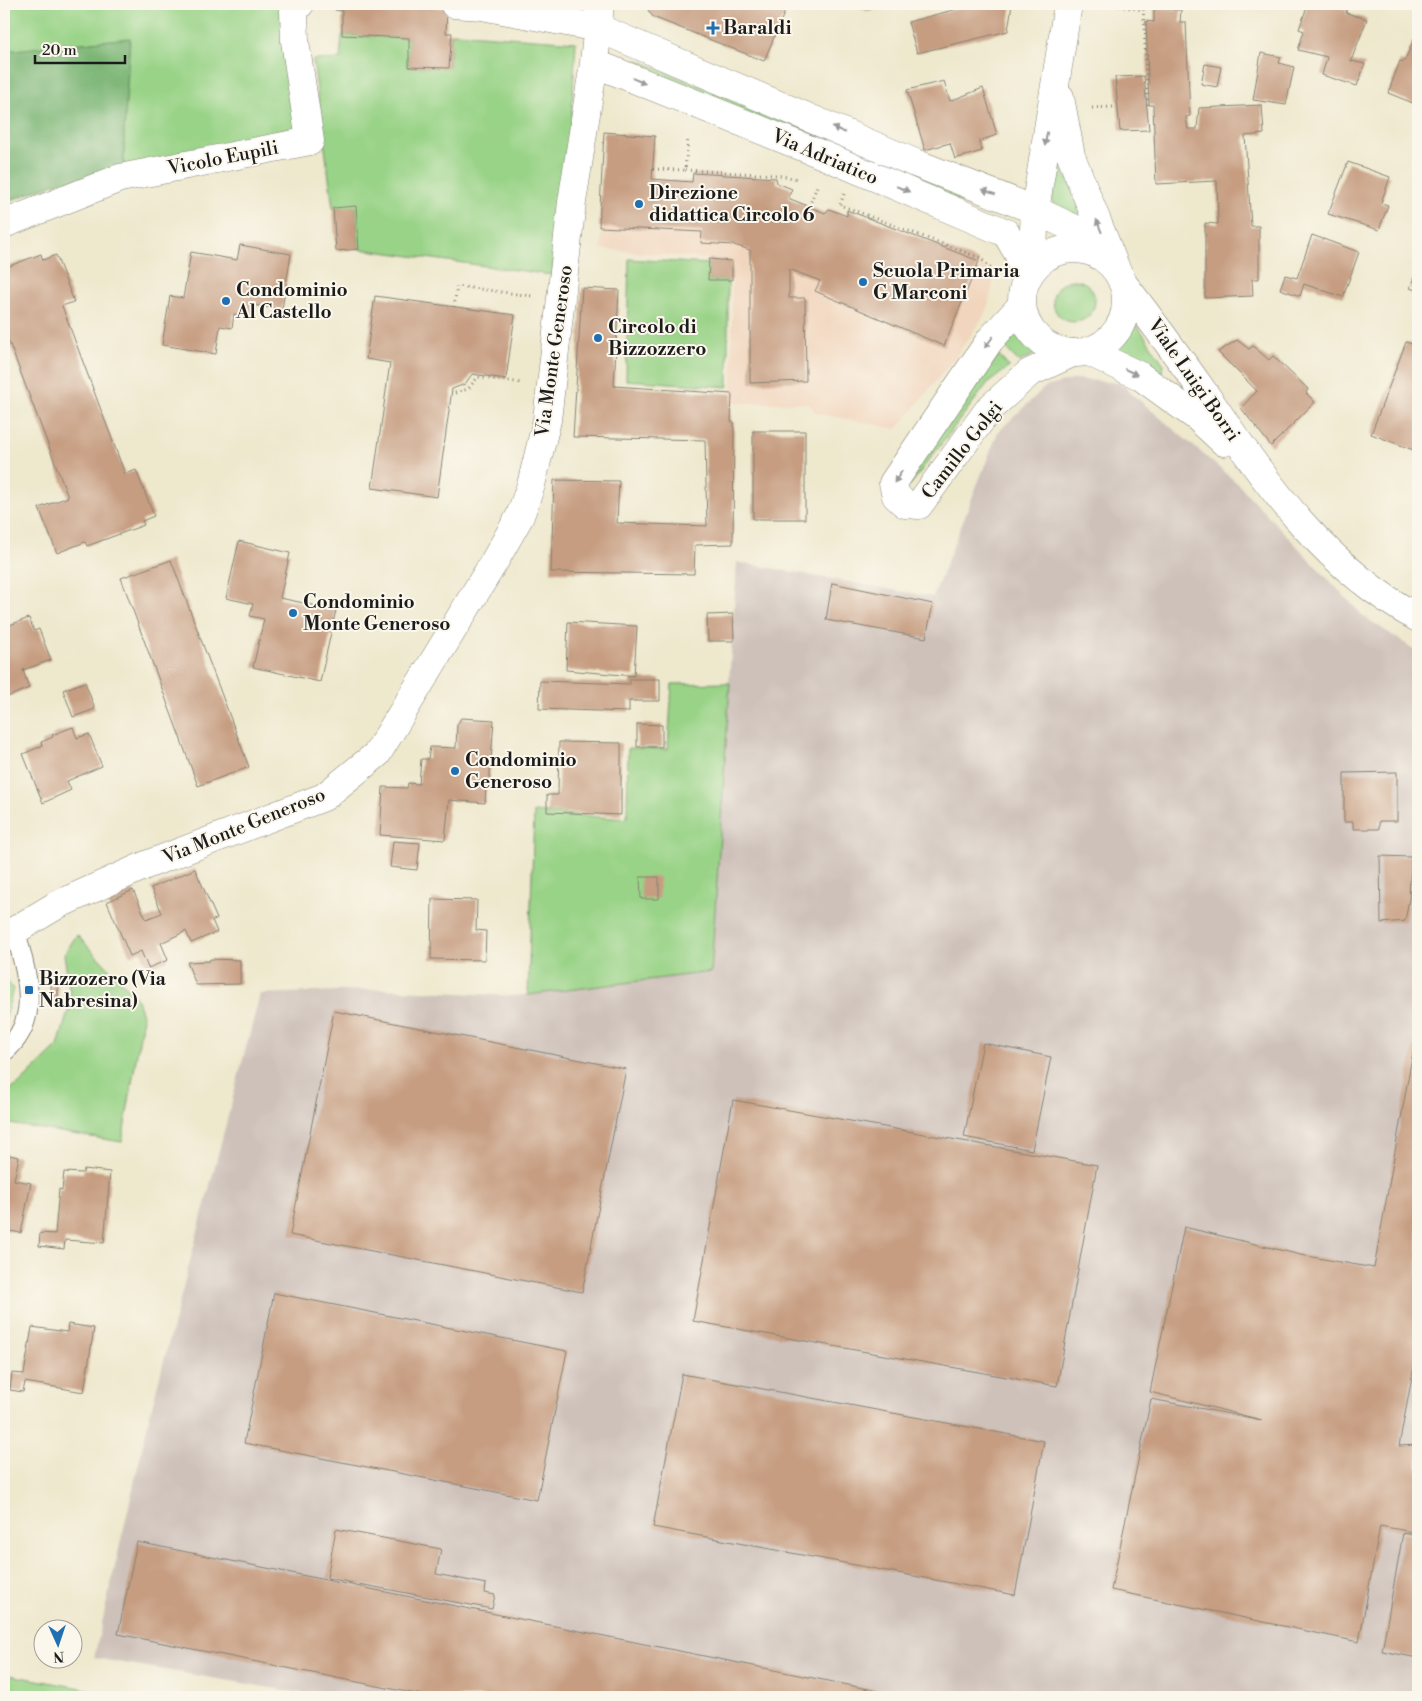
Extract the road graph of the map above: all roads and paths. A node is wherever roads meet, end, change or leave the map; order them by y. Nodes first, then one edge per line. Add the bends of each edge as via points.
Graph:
1 (300, 4) edge
2 (454, 4) edge
3 (1068, 4) edge
4 (1104, 4) edge
5 (1143, 4) edge
6 (1144, 10) junction
7 (599, 16) edge
8 (594, 63) junction
9 (1056, 73) junction
10 (1148, 110) dead end
11 (688, 138) dead end
12 (653, 169) dead end
13 (685, 170) junction
14 (802, 179) dead end
15 (825, 180) dead end
16 (810, 181) dead end
17 (846, 186) dead end
18 (816, 188) dead end
19 (809, 206) dead end
20 (1035, 210) junction
21 (4, 224) edge
22 (1094, 252) junction
23 (994, 275) dead end
24 (1120, 276) junction
25 (1026, 286) junction
26 (534, 296) dead end
27 (454, 306) dead end
28 (1080, 352) junction
29 (525, 383) dead end
30 (455, 393) dead end
31 (1264, 479) junction
32 (1418, 618) edge
33 (10, 933) edge
34 (4, 1052) edge

1 - 21 street, Vicolo Eupili via 294,11 295,41 310,141 120,178
2 - 7 street
3 - 9 street, Viale Luigi Borri
4 - 6 path
5 - 6 path
6 - 10 path
7 - 8 street, Via Monte Generoso
20 -> 7 street, Via Adriatico via 916,163
8 -> 25 street, Via Adriatico via 1006,233 1019,255
8 - 33 street, Via Monte Generoso via 572,202 547,420 531,485 520,516 503,546 377,754 324,797 146,865 57,905
9 -> 20 street, Viale Luigi Borri
24 -> 9 street, Viale Luigi Borri via 1071,156
11 - 13 path
12 - 13 path
13 - 14 path
15 - 16 path
17 - 23 path via 840,205 980,258
18 - 19 path
20 - 22 street, Via Adriatico via 1073,228
20 - 25 street, Viale Luigi Borri
22 - 24 street
22 - 25 street via 1071,248 1049,255
24 - 28 street via 1126,298 1124,316 1116,332 1103,344
24 - 31 street, Viale Luigi Borri
25 - 28 street via 1028,326 1039,340 1054,349
25 -> 28 street, Camillo Golgi via 893,484 896,496 906,504 919,505 989,409 1029,373
26 - 27 path via 457,286
28 -> 31 street, Viale Luigi Borri via 1140,376 1191,412
29 - 30 path via 478,377 468,389
31 - 32 street, Viale Luigi Borri via 1293,515 1360,579
33 - 34 lane via 29,990 26,1020 15,1042

